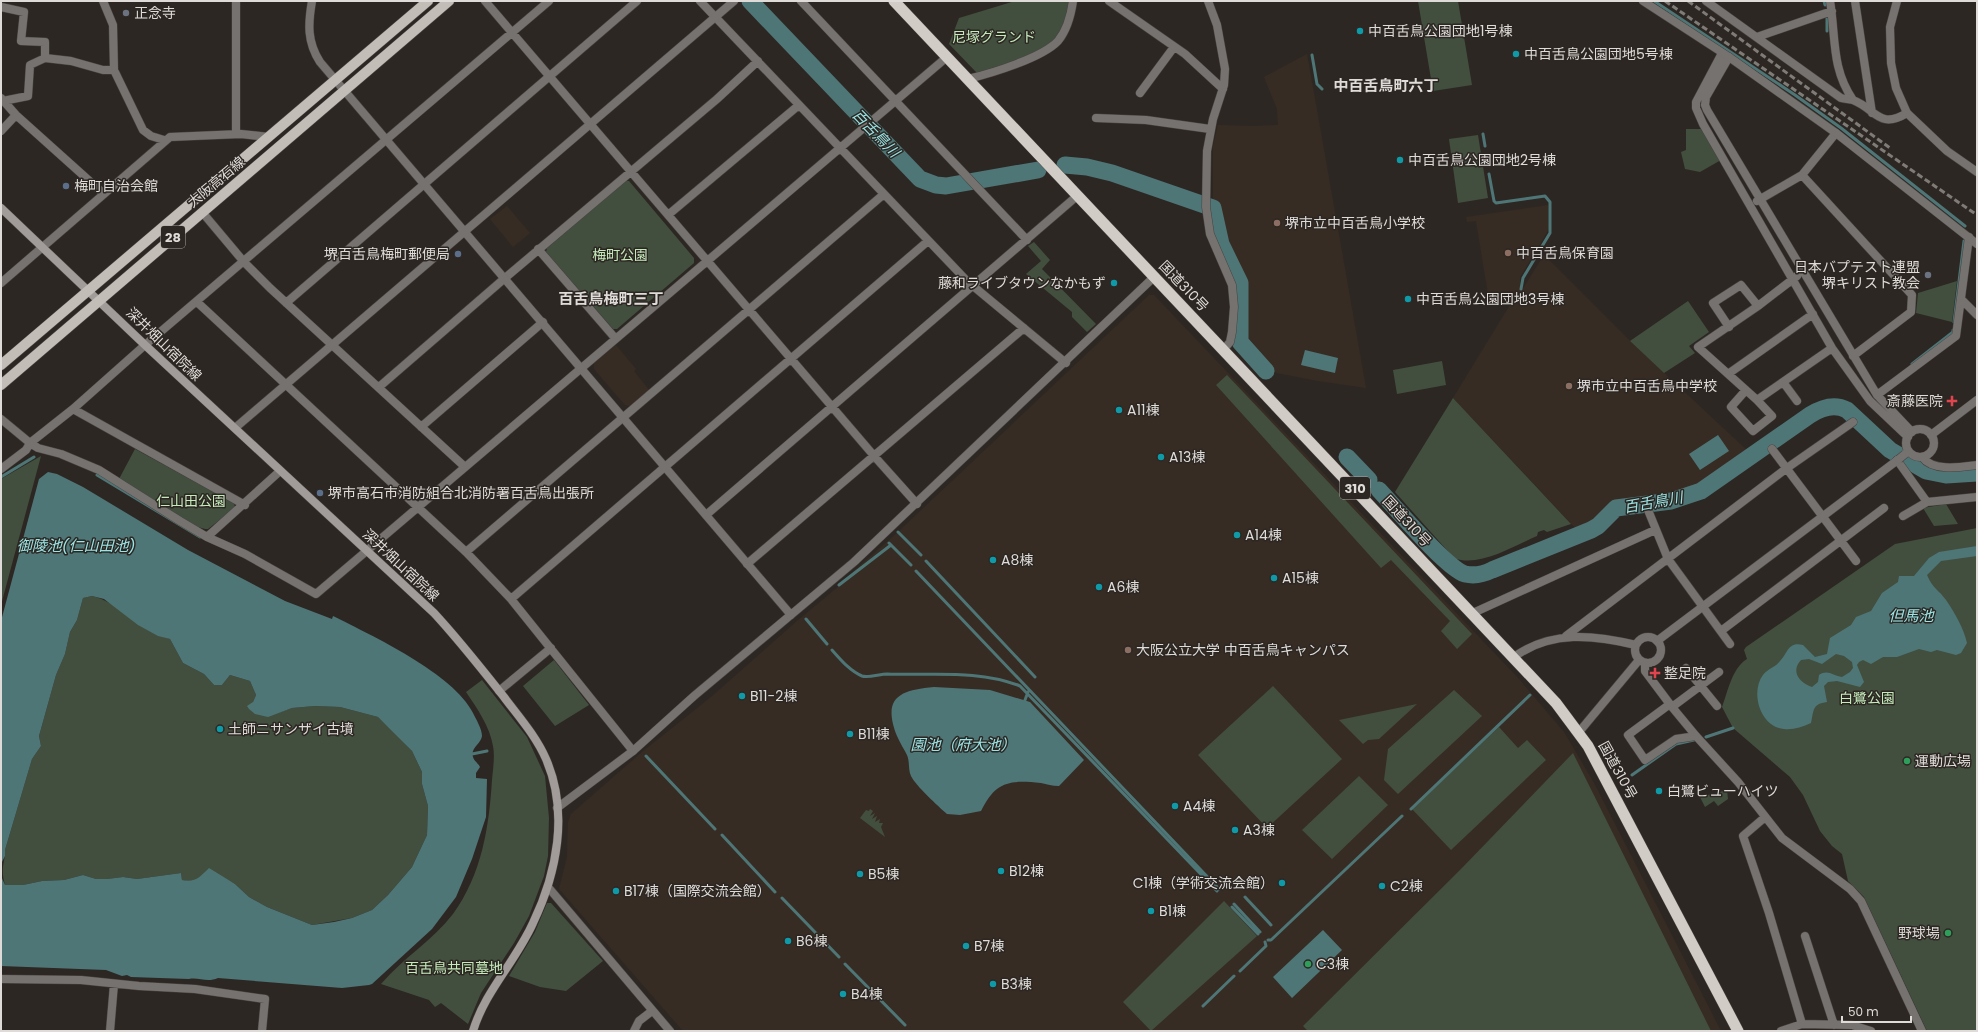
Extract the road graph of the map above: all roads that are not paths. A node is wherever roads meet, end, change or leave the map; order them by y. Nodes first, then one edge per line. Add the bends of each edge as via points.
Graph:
1 (103, 1) edge
2 (236, 1) edge
3 (312, 1) edge
4 (428, 1) edge
5 (449, 1) edge
6 (484, 1) edge
7 (549, 1) edge
8 (637, 1) edge
9 (700, 1) edge
10 (734, 1) edge
11 (801, 1) edge
12 (894, 1) edge
13 (1073, 1) edge
14 (1109, 1) edge
15 (1208, 1) edge
16 (1643, 1) edge
17 (1830, 1) edge
18 (1855, 1) edge
19 (1897, 1) edge
20 (1710, 2) edge
21 (1, 7) edge
22 (1832, 11) junction
23 (716, 17) junction
24 (512, 34) junction
25 (1757, 37) junction
26 (1174, 47) junction
27 (1726, 55) junction
28 (947, 57) junction
29 (45, 58) junction
30 (758, 61) junction
31 (114, 70) junction
32 (550, 77) junction
33 (968, 79) junction
34 (335, 80) junction
35 (1223, 89) junction
36 (345, 90) junction
37 (1140, 93) dead end
38 (2, 100) edge
39 (895, 100) junction
40 (1854, 100) junction
41 (799, 105) junction
42 (1872, 113) junction
43 (1907, 113) junction
44 (16, 115) junction
45 (1096, 118) dead end
46 (589, 124) junction
47 (1210, 129) junction
48 (1, 131) edge
49 (1836, 132) junction
50 (236, 134) junction
51 (269, 137) junction
52 (387, 139) junction
53 (164, 140) junction
54 (839, 147) junction
55 (630, 171) junction
56 (1977, 172) edge
57 (1802, 175) junction
58 (425, 184) junction
59 (104, 194) junction
60 (884, 194) junction
61 (1077, 196) junction
62 (1760, 200) junction
63 (1751, 205) junction
64 (1, 208) edge
65 (202, 212) junction
66 (668, 215) junction
67 (465, 231) junction
68 (1969, 237) junction
69 (1027, 240) junction
70 (928, 241) junction
71 (1977, 244) edge
72 (42, 247) junction
73 (538, 249) junction
74 (244, 262) junction
75 (707, 262) junction
76 (1803, 272) junction
77 (1154, 277) junction
78 (505, 278) junction
79 (1793, 279) junction
80 (1, 283) edge
81 (973, 286) junction
82 (88, 290) junction
83 (1961, 299) junction
84 (100, 300) junction
85 (196, 302) junction
86 (286, 303) junction
87 (1758, 306) junction
88 (749, 310) junction
89 (1813, 314) junction
90 (1977, 315) edge
91 (543, 322) junction
92 (1729, 327) junction
93 (1024, 328) junction
94 (616, 338) junction
95 (145, 345) junction
96 (332, 345) junction
97 (1832, 348) junction
98 (1224, 349) junction
99 (1853, 356) junction
100 (790, 358) junction
101 (1066, 363) junction
102 (1, 365) edge
103 (582, 367) junction
104 (1728, 374) junction
105 (1783, 382) junction
106 (1, 385) edge
107 (284, 385) junction
108 (378, 387) junction
109 (1746, 390) junction
110 (1877, 395) junction
111 (1757, 400) junction
112 (1977, 400) edge
113 (1797, 401) dead end
114 (833, 407) junction
115 (73, 409) junction
116 (623, 416) junction
117 (1, 419) edge
118 (1853, 422) dead end
119 (421, 427) junction
120 (235, 428) junction
121 (1910, 435) junction
122 (1931, 435) junction
123 (30, 443) junction
124 (1772, 449) dead end
125 (1903, 456) junction
126 (875, 457) junction
127 (1922, 457) junction
128 (665, 466) junction
129 (1977, 466) edge
130 (464, 467) junction
131 (1787, 468) junction
132 (1, 469) edge
133 (280, 471) junction
134 (1977, 497) edge
135 (1927, 502) junction
136 (917, 504) junction
137 (245, 505) junction
138 (418, 508) junction
139 (1884, 508) dead end
140 (1648, 510) dead end
141 (706, 515) junction
142 (1823, 516) junction
143 (1903, 516) dead end
144 (1655, 530) junction
145 (207, 537) junction
146 (1841, 540) junction
147 (367, 550) junction
148 (466, 552) junction
149 (1668, 559) junction
150 (1856, 561) dead end
151 (747, 564) junction
152 (511, 599) junction
153 (1703, 608) junction
154 (1473, 613) junction
155 (791, 615) junction
156 (1721, 631) junction
157 (1566, 636) junction
158 (1657, 642) junction
159 (1730, 644) dead end
160 (1636, 645) junction
161 (551, 648) junction
162 (1514, 657) junction
163 (1642, 662) junction
164 (1686, 668) dead end
165 (1719, 672) dead end
166 (1700, 686) junction
167 (499, 691) junction
168 (1671, 706) junction
169 (1717, 706) dead end
170 (1579, 732) junction
171 (1696, 736) junction
172 (633, 751) junction
173 (557, 808) junction
174 (1764, 818) junction
175 (548, 887) junction
176 (1805, 936) dead end
177 (1, 978) edge
178 (114, 984) junction
179 (652, 1011) junction
180 (1802, 1024) junction
181 (1834, 1025) junction
182 (110, 1031) edge
183 (262, 1031) edge
184 (473, 1031) edge
185 (634, 1031) edge
186 (670, 1031) edge
187 (1738, 1031) edge
188 (1781, 1031) edge
189 (1870, 1031) edge
190 (1922, 1031) edge

1 - 31 street via 113,25
2 - 50 street
3 - 34 street via 308,27 310,41 317,57
4 - 34 main road, 大阪高石線 / 28
5 - 36 main road, 大阪高石線 / 28
6 - 24 street
7 - 24 street
8 - 32 street
9 - 23 street
10 - 23 street
11 - 39 street
12 - 28 highway, 国道310号 / 310
13 - 33 street via 1065,29 1051,47 1013,64
14 - 26 street
15 - 35 street via 1215,17 1223,50
16 - 27 street
17 - 22 street
18 - 42 street
19 - 43 street via 1890,27 1891,63 1896,88
20 - 25 street
21 - 29 street via 24,12 21,40 45,42
22 - 25 street
22 - 40 street via 1835,54 1845,88
23 - 30 street
23 - 46 street
24 - 32 street
24 - 52 street
25 - 40 street via 1840,98
26 - 35 street
26 - 37 street
27 - 49 street
27 - 62 street via 1706,97 1705,105
27 - 63 street via 1698,97 1696,108 1727,167
28 - 33 highway, 国道310号 / 310
28 - 39 street
29 - 31 street
29 - 38 street via 30,64 28,96
30 - 41 street
30 - 55 street via 718,99
31 - 53 street via 143,130
32 - 46 street
32 - 58 street
33 - 61 highway, 国道310号 / 310
34 - 36 street
34 - 51 main road, 大阪高石線 / 28
35 - 47 street
36 - 52 street
36 - 65 main road, 大阪高石線 / 28
38 - 44 street
39 - 54 street
39 - 69 street
40 - 42 street
41 - 54 street
41 - 66 street
42 - 43 street via 1887,120 1900,118
43 - 56 street via 1947,151
44 - 48 street
44 - 59 street
45 - 47 street via 1146,120
46 - 55 street
46 - 67 street
47 - 98 street via 1206,204 1210,234 1232,285 1234,307 1230,342
49 - 57 street
49 - 68 street
50 - 51 street
50 - 53 street via 170,137
51 - 82 main road, 大阪高石線 / 28
52 - 58 street
52 - 74 street
53 - 59 street
54 - 60 street
54 - 75 street
55 - 66 street
55 - 73 street
57 - 62 street
57 - 99 street via 1912,295 1911,312
58 - 67 street
58 - 86 street
59 - 72 street
60 - 70 street
60 - 88 street
61 - 69 street
61 - 77 highway, 国道310号 / 310
62 - 63 street
62 - 76 street
63 - 79 street
64 - 72 main road, 深井畑山宿院線
65 - 74 street
65 - 84 main road, 大阪高石線 / 28
66 - 75 street
67 - 78 street
67 - 96 street
68 - 71 street
68 - 83 street
69 - 81 street
70 - 81 street
70 - 100 street
72 - 80 street
72 - 82 main road, 深井畑山宿院線
73 - 78 street
73 - 94 street
74 - 85 street
74 - 86 street
75 - 88 street
75 - 94 street
76 - 79 street
76 - 99 street
77 - 98 highway, 国道310号 / 310
77 - 101 street
78 - 91 street
78 - 108 street
79 - 87 street
79 - 89 street
81 - 93 street
81 - 114 street
82 - 84 main road, 深井畑山宿院線
82 - 102 main road, 大阪高石線 / 28
83 - 90 street
83 - 110 street via 1956,336
84 - 95 main road, 深井畑山宿院線
84 - 106 main road, 大阪高石線 / 28
85 - 95 street
85 - 107 street
86 - 96 street
87 - 92 street
87 - 92 street via 1741,285 1713,303
88 - 100 street
88 - 116 street
89 - 97 street
89 - 104 street
91 - 103 street
91 - 119 street
92 - 104 street via 1698,347
93 - 101 street
93 - 126 street
94 - 103 street
95 - 115 street
95 - 120 main road, 深井畑山宿院線
96 - 107 street
96 - 108 street
97 - 105 street
97 - 121 street via 1870,402
98 - 154 highway, 国道310号 / 310
99 - 110 street
100 - 114 street
100 - 128 street
101 - 136 street
103 - 116 street
103 - 130 street
104 - 109 street
105 - 111 street
105 - 113 street
107 - 120 street
107 - 138 street
108 - 119 street
109 - 111 street
109 - 111 street via 1731,407 1753,431 1772,416
110 - 121 street
112 - 122 street
114 - 126 street
114 - 141 street
115 - 123 street
115 - 137 street
116 - 128 street
116 - 148 street
117 - 123 street
118 - 131 street
119 - 130 street
120 - 133 main road, 深井畑山宿院線
121 - 122 street via 1920,430
121 - 125 street
122 - 127 street via 1934,439 1933,449 1931,453
123 - 132 street via 26,450
123 - 145 street via 100,470 147,502
124 - 131 street
125 - 127 street
125 - 135 street
125 - 142 street
126 - 136 street
126 - 151 street
127 - 129 street via 1926,462 1938,466
128 - 141 street
128 - 152 street
130 - 138 street
131 - 142 street
131 - 149 street
133 - 137 street
133 - 147 main road, 深井畑山宿院線
134 - 135 street
135 - 143 street
136 - 155 street
137 - 145 street
138 - 147 street
138 - 148 street
139 - 146 street
140 - 144 street
141 - 151 street
142 - 146 street
142 - 153 street
144 - 149 street
144 - 154 street
145 - 147 street via 245,554 316,594
146 - 150 street
146 - 156 street
147 - 167 main road, 深井畑山宿院線 via 434,614
148 - 152 street
149 - 153 street
149 - 157 street
151 - 155 street
152 - 161 street
153 - 156 street
153 - 158 street
154 - 162 highway, 国道310号 / 310
155 - 172 street
156 - 159 street
157 - 160 street via 1593,636
157 - 162 street via 1522,651
158 - 160 street via 1646,637
158 - 163 street via 1661,649 1659,657 1653,662
160 - 163 street via 1635,652
161 - 167 street
161 - 172 street
162 - 170 highway, 国道310号 / 310
163 - 168 street via 1645,671
163 - 170 street
164 - 166 street
165 - 166 street
166 - 168 street
166 - 169 street
167 - 173 main road, 深井畑山宿院線 via 535,738 546,759 553,780
168 - 171 street
168 - 171 street via 1628,735 1645,760 1676,740
170 - 187 highway, 国道310号 / 310 via 1616,797
171 - 174 street via 1738,782
172 - 173 street
173 - 175 main road, 深井畑山宿院線 via 554,869
174 - 180 street via 1743,836 1770,913
174 - 190 street via 1782,838 1850,889 1861,901
175 - 179 street
175 - 184 main road, 深井畑山宿院線 via 524,942 485,1000
176 - 181 street
177 - 178 street via 81,980
178 - 182 street
178 - 183 street via 195,989 265,999
179 - 185 street via 639,1021
179 - 186 street
180 - 181 street
180 - 188 street
181 - 189 street via 1852,1025

